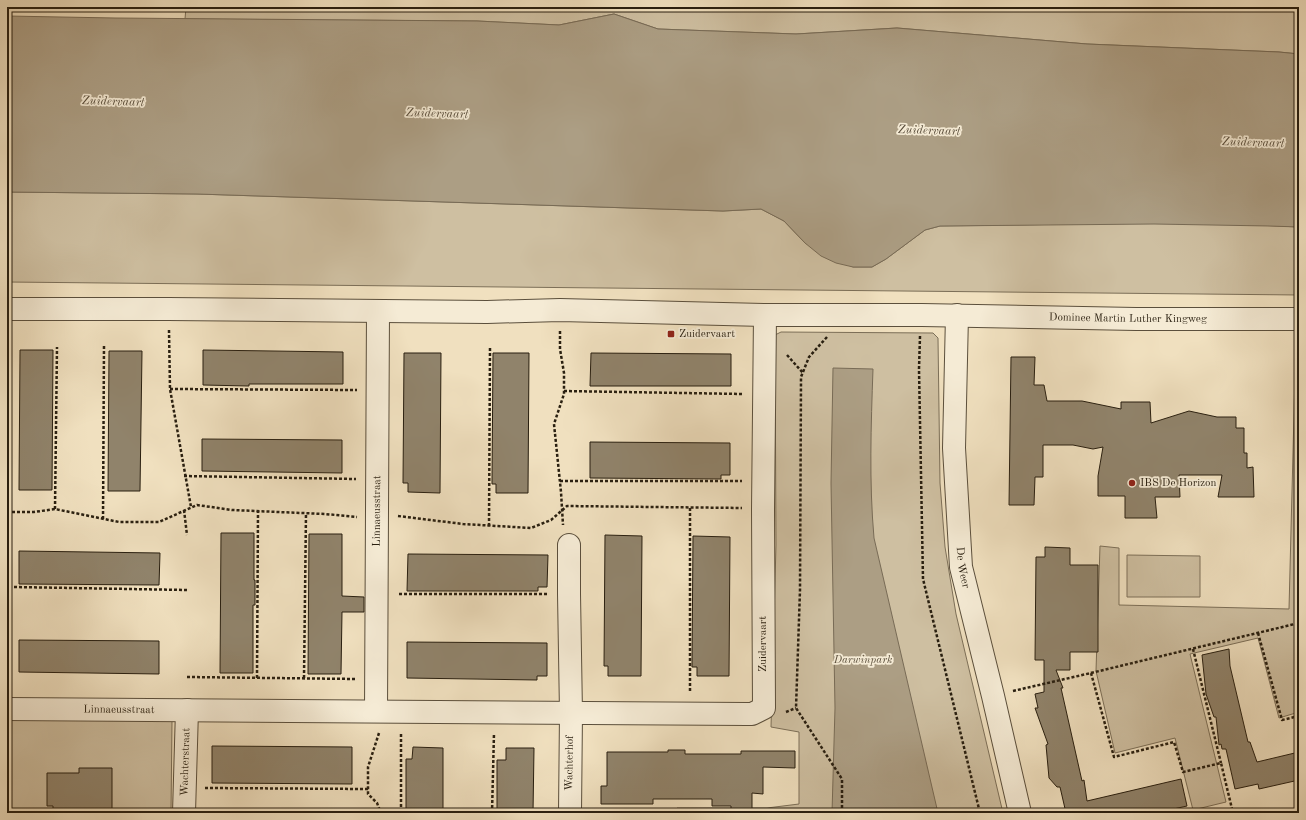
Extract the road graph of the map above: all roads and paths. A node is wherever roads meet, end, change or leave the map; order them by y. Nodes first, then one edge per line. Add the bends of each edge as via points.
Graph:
1 (7, 309) edge
2 (168, 309) junction
3 (560, 310) junction
4 (378, 311) junction
5 (765, 315) junction
6 (846, 315) junction
7 (922, 315) junction
8 (957, 315) junction
9 (1299, 319) edge
10 (104, 345) dead end
11 (57, 347) dead end
12 (490, 347) dead end
13 (170, 389) junction
14 (360, 390) dead end
15 (564, 391) junction
16 (764, 394) junction
17 (184, 476) junction
18 (359, 479) dead end
19 (560, 481) junction
20 (763, 481) junction
21 (191, 507) junction
22 (690, 508) junction
23 (763, 508) junction
24 (56, 509) junction
25 (184, 510) junction
26 (258, 511) junction
27 (562, 511) junction
28 (7, 512) edge
29 (306, 513) junction
30 (377, 515) junction
31 (103, 519) junction
32 (489, 526) junction
33 (188, 535) dead end
34 (569, 545) joint
35 (14, 587) dead end
36 (187, 590) dead end
37 (399, 594) dead end
38 (568, 594) junction
39 (1299, 623) edge
40 (1258, 633) junction
41 (1193, 649) junction
42 (1091, 673) junction
43 (187, 677) dead end
44 (257, 678) junction
45 (304, 678) junction
46 (376, 679) junction
47 (993, 696) junction
48 (7, 709) edge
49 (187, 710) junction
50 (379, 712) junction
51 (494, 712) junction
52 (571, 713) junction
53 (690, 713) junction
54 (1299, 716) edge
55 (401, 734) dead end
56 (1221, 763) junction
57 (184, 788) junction
58 (368, 789) junction
59 (184, 813) edge
60 (381, 813) edge
61 (401, 813) edge
62 (492, 813) edge
63 (570, 813) edge
64 (842, 813) edge
65 (980, 813) edge
66 (1020, 813) edge
67 (1233, 813) edge

1 - 2 street
2 - 4 street
2 - 13 path
3 - 4 street
3 - 5 street
3 - 15 path
4 - 30 street, Linnaeusstraat
5 - 6 street
5 - 16 street, Zuidervaart
6 - 7 street
6 - 64 path via 810,357 801,377 800,590 796,708 842,779
7 - 8 street
7 - 65 path via 918,369 924,579
8 - 9 street, Dominee Martin Luther Kingweg
8 - 47 street, De Weer via 954,448 961,567
10 - 31 path
11 - 24 path
12 - 32 path
13 - 14 path
13 - 17 path
15 - 16 path
15 - 19 path via 554,424
16 - 20 street, Zuidervaart
17 - 18 path
17 - 21 path
19 - 20 path
19 - 27 path
20 - 23 street, Zuidervaart
21 - 25 path
21 - 26 path via 197,505
22 - 23 path
22 - 27 path via 567,506
22 - 53 path
23 - 53 street, Zuidervaart via 764,708 752,714
24 - 28 path
24 - 31 path
25 - 31 path via 159,522 119,522
25 - 33 path
26 - 29 path
26 - 44 path
27 - 32 path via 551,520 531,528
27 - 34 path via 563,530
29 - 30 path
29 - 45 path
30 - 32 path
30 - 46 street, Linnaeusstraat
34 - 38 street
35 - 36 path
37 - 38 path
38 - 52 street
39 - 40 path
40 - 41 path
40 - 54 path via 1282,720
41 - 42 path
41 - 56 path
42 - 47 path
42 - 56 path via 1114,757 1174,742 1183,772
43 - 44 path
44 - 45 path
45 - 46 path
46 - 50 street, Linnaeusstraat
47 - 66 street, De Weer
48 - 49 street, Linnaeusstraat
49 - 50 street, Linnaeusstraat
49 - 57 street, Wachterstraat
50 - 51 street, Linnaeusstraat
50 - 58 path via 378,737 368,767
51 - 52 street, Linnaeusstraat
51 - 62 path
52 - 53 street, Zuidervaart
52 - 63 street, Wachterhof
55 - 61 path
56 - 67 path
57 - 58 path
57 - 59 street, Wachterstraat
58 - 60 path via 368,794

